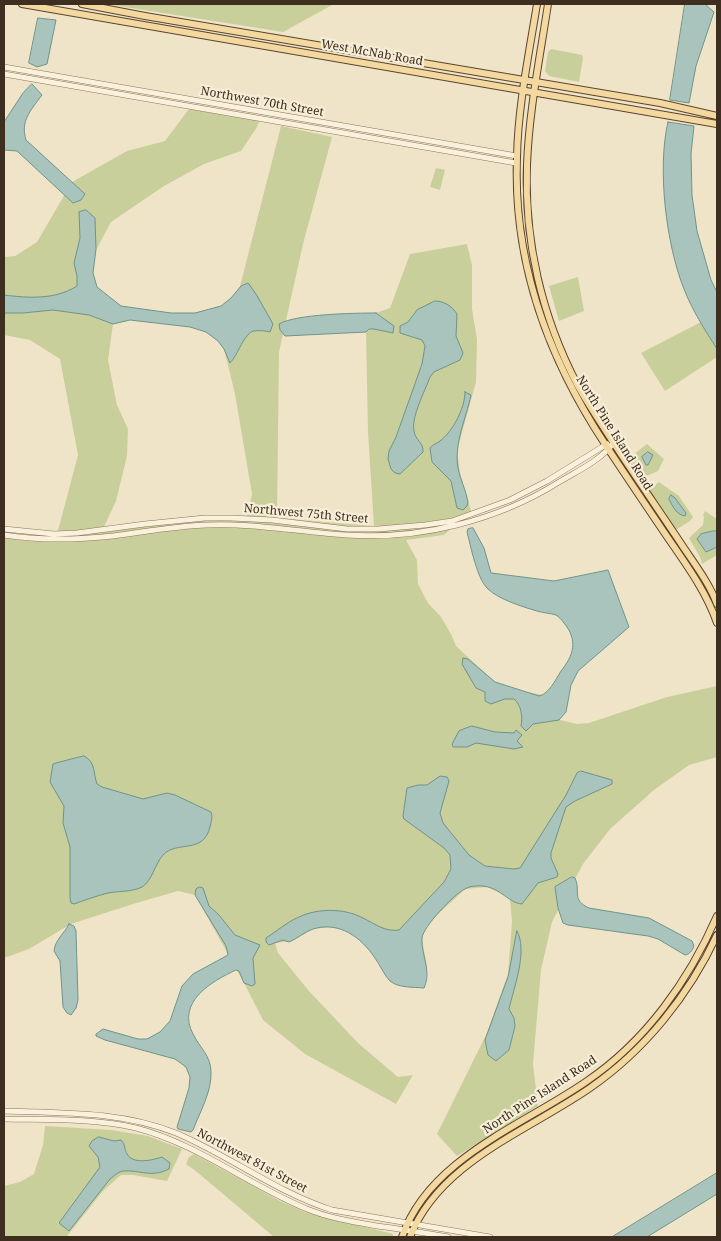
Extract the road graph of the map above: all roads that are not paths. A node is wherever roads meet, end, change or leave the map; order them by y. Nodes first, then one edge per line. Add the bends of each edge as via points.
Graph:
1 (22, 4) edge
2 (82, 4) edge
3 (537, 4) edge
4 (548, 4) edge
5 (4, 67) edge
6 (4, 74) edge
7 (525, 79) junction
8 (537, 81) junction
9 (524, 91) junction
10 (535, 93) junction
11 (717, 116) edge
12 (717, 124) edge
13 (345, 126) junction
14 (344, 133) junction
15 (456, 146) junction
16 (483, 150) junction
17 (455, 152) junction
18 (482, 157) junction
19 (516, 160) junction
20 (614, 442) junction
21 (607, 447) junction
22 (4, 529) edge
23 (4, 536) edge
24 (717, 604) edge
25 (717, 623) edge
26 (717, 916) edge
27 (717, 935) edge
28 (4, 1111) edge
29 (4, 1118) edge
30 (406, 1227) junction
31 (413, 1231) edge
32 (402, 1237) edge
33 (448, 1237) edge
34 (490, 1237) edge

1 - 9 main road, West McNab Road
2 - 7 main road, West McNab Road
3 - 7 main road, North Pine Island Road
4 - 8 main road, North Pine Island Road
5 - 13 street, Northwest 70th Street
6 - 14 street, Northwest 70th Street
7 - 8 main road, West McNab Road
7 - 9 main road, North Pine Island Road
8 - 10 main road, North Pine Island Road
8 - 11 main road, West McNab Road
9 - 10 main road, West McNab Road
9 - 19 main road, North Pine Island Road
10 - 12 main road, West McNab Road
10 - 20 main road, North Pine Island Road via 528,193 532,249 541,290 555,335 570,368
13 - 14 street
13 - 15 street, Northwest 70th Street
14 - 17 street, Northwest 70th Street
15 - 16 street, Northwest 70th Street
15 - 17 street
16 - 18 street
16 - 19 street, Northwest 70th Street
17 - 18 street, Northwest 70th Street
18 - 19 street, Northwest 70th Street
19 - 21 main road, North Pine Island Road via 519,224 545,332 564,376
20 - 21 street, Northwest 75th Street
20 - 24 main road, North Pine Island Road via 702,575
21 - 22 street, Northwest 75th Street via 528,492 474,514 443,522 378,530 222,518 77,533
21 - 23 street, Northwest 75th Street via 550,488 508,508 453,526 404,534 348,535 230,524 78,539
21 - 25 main road, North Pine Island Road via 688,569
26 - 30 main road, North Pine Island Road via 680,985 630,1046 588,1081 458,1162 423,1198
27 - 31 main road, North Pine Island Road via 682,995 629,1056 592,1087 457,1173 437,1193
28 - 30 street, Northwest 81st Street via 88,1114 135,1120 192,1141 311,1204
29 - 30 street, Northwest 81st Street via 103,1123 151,1132 189,1147 309,1210 331,1217
30 - 31 street, Northwest 81st Street
30 - 32 main road, North Pine Island Road
31 - 33 street, Northwest 81st Street
31 - 34 street, Northwest 81st Street

